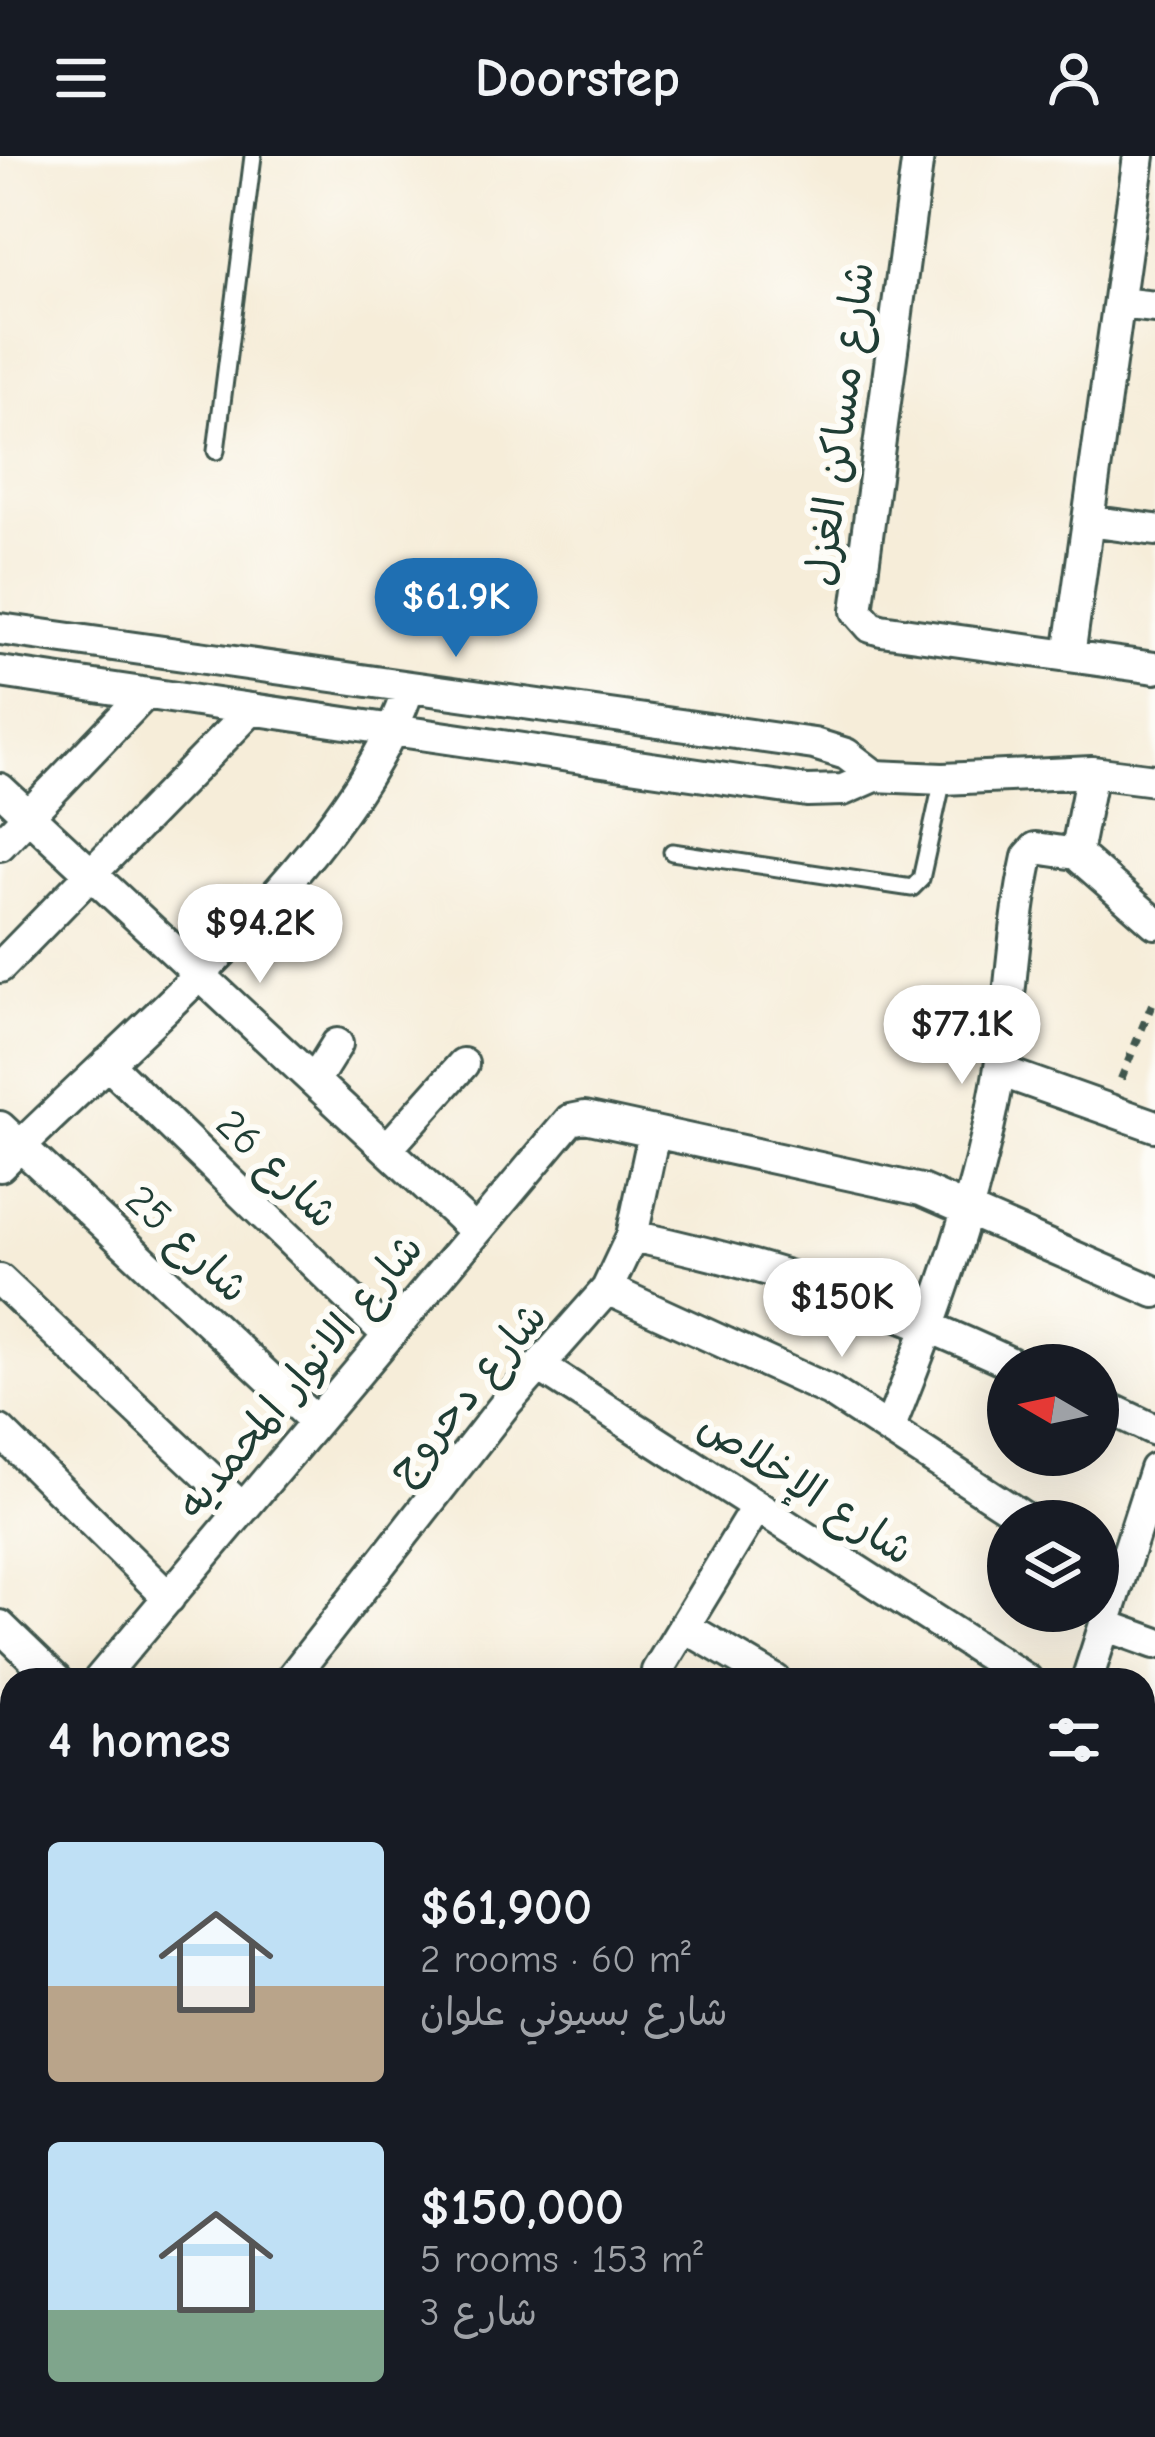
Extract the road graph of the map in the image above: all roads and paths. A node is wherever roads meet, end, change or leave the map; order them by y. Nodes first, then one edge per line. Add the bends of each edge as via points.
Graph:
1 (253, 156) edge
2 (918, 156) edge
3 (1139, 156) edge
4 (1119, 302) junction
5 (1155, 307) edge
6 (215, 451) dead end
7 (1088, 521) junction
8 (1155, 530) edge
9 (0, 629) edge
10 (1069, 656) junction
11 (1155, 668) edge
12 (0, 672) edge
13 (409, 687) junction
14 (145, 694) junction
15 (253, 709) junction
16 (395, 730) junction
17 (1092, 772) junction
18 (875, 776) junction
19 (943, 779) junction
20 (1155, 780) edge
21 (0, 789) edge
22 (28, 815) junction
23 (0, 845) edge
24 (672, 852) dead end
25 (1076, 854) junction
26 (94, 876) junction
27 (1155, 923) edge
28 (0, 967) edge
29 (198, 973) junction
30 (1155, 997) edge
31 (337, 1044) dead end
32 (107, 1063) junction
33 (463, 1064) dead end
34 (1000, 1071) junction
35 (314, 1082) junction
36 (1109, 1108) junction
37 (1155, 1126) edge
38 (654, 1133) junction
39 (7, 1146) edge
40 (387, 1149) junction
41 (967, 1208) junction
42 (476, 1231) junction
43 (632, 1237) junction
44 (0, 1280) edge
45 (607, 1289) junction
46 (1155, 1292) edge
47 (930, 1325) junction
48 (388, 1335) junction
49 (987, 1352) edge
50 (539, 1366) junction
51 (1119, 1413) edge
52 (316, 1422) junction
53 (889, 1429) junction
54 (1155, 1430) edge
55 (0, 1431) edge
56 (1154, 1477) edge
57 (997, 1500) edge
58 (757, 1506) junction
59 (243, 1509) junction
60 (1119, 1551) edge
61 (169, 1598) junction
62 (0, 1626) edge
63 (685, 1627) junction
64 (1119, 1630) edge
65 (1103, 1632) edge
66 (1155, 1642) edge
67 (44, 1668) edge
68 (109, 1668) edge
69 (300, 1668) edge
70 (659, 1668) edge
71 (755, 1668) edge
72 (1008, 1668) edge
73 (1091, 1668) edge

1 - 6 lane
2 - 10 street, شارع مساكن الغزل via 857,611 871,628
3 - 4 street
4 - 5 street
4 - 7 street
7 - 8 street
7 - 10 street
9 - 13 street
10 - 11 street, شارع مساكن الغزل
12 - 14 street
13 - 16 street
13 - 18 street via 814,744 846,754
14 - 15 street
14 - 22 street
15 - 16 street
15 - 26 street
16 - 18 street via 807,791 843,790
16 - 29 street via 311,854
17 - 19 street
17 - 20 street
17 - 25 street
18 - 19 street
19 - 24 lane via 921,879 912,888
21 - 22 street
22 - 23 street
22 - 26 street
25 - 27 street
25 - 34 street via 1036,848 1028,857
26 - 28 street
26 - 29 street
29 - 32 street
29 - 35 street
30 - 36 path
31 - 35 street
32 - 39 street
32 - 48 street, شارع 26
33 - 40 street
34 - 36 street
34 - 41 street
35 - 40 street
36 - 37 street
38 - 41 street via 880,1178
38 - 42 street, شارع الانوار المحمديه via 585,1117 565,1125
38 - 43 street, شارع دحروج
39 - 52 street, شارع 25
40 - 42 street
41 - 46 street
41 - 47 street
42 - 48 street, شارع الانوار المحمديه
43 - 45 street, شارع دحروج
43 - 47 street via 773,1267
44 - 59 street
45 - 50 street, شارع دحروج
45 - 53 street via 772,1360
47 - 49 street
47 - 53 street
48 - 52 street, شارع الانوار المحمديه
50 - 58 street, شارع الإخلاص
50 - 69 street, شارع دحروج
51 - 54 street
52 - 59 street, شارع الانوار المحمديه
53 - 57 street
55 - 61 street
56 - 60 street
58 - 63 street
58 - 72 street, شارع الإخلاص
59 - 61 street, شارع الانوار المحمديه
61 - 68 street, شارع الانوار المحمديه
62 - 67 street
63 - 70 street
63 - 71 street
64 - 66 street
65 - 73 street

